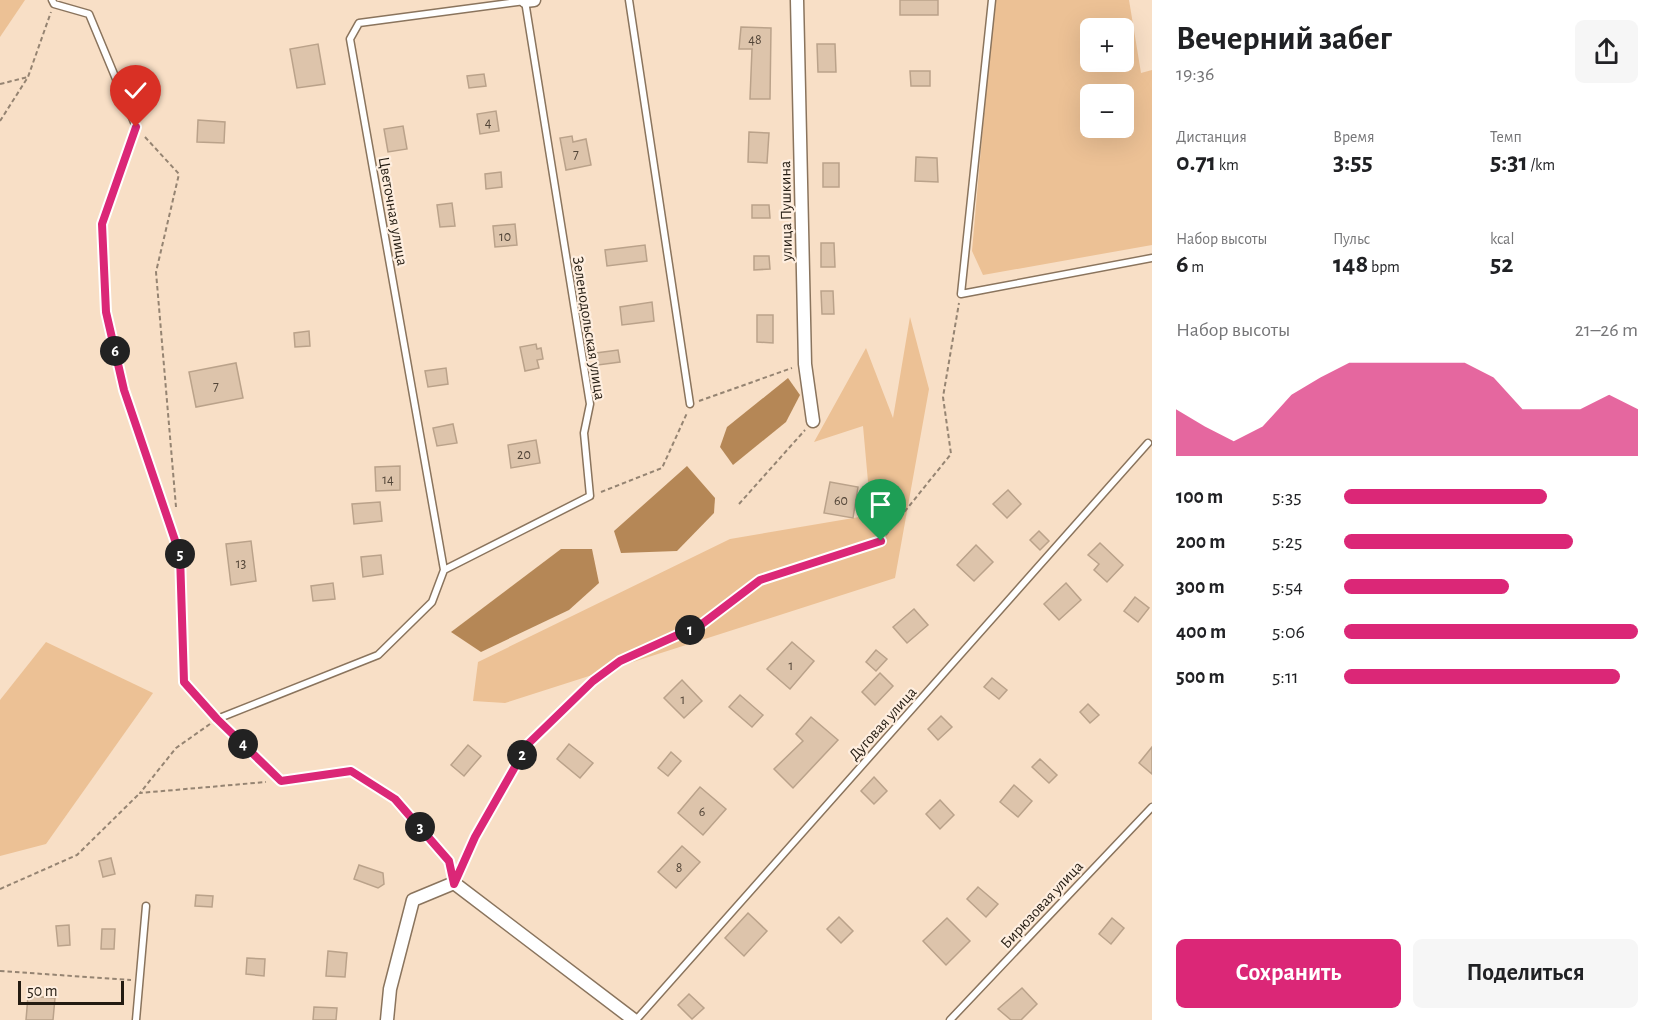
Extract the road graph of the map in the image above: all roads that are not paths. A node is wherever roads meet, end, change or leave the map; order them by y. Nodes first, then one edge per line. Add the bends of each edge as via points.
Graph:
1 (629, 0) edge
2 (797, 0) edge
3 (992, 0) edge
4 (529, 1) edge
5 (53, 2) edge
6 (1152, 258) edge
7 (690, 404) road end
8 (813, 420) road end
9 (1148, 443) dead end
10 (444, 570) junction
11 (593, 681) road end
12 (217, 719) junction
13 (1152, 807) edge
14 (454, 884) junction
15 (146, 906) dead end
16 (136, 1020) edge
17 (387, 1020) edge
18 (635, 1020) edge
19 (950, 1020) edge

1 - 7 lane
2 - 8 street, улица Пушкина via 805,364
3 - 6 lane via 961,294
4 - 10 lane, Зеленодольская улица via 590,404 584,433 590,496
4 - 10 lane, Цветочная улица via 359,23 350,39
5 - 12 lane via 89,14 136,127 102,224 106,312 124,390 180,555 184,682
9 - 18 lane, Дуговая улица
10 - 12 lane via 432,602 378,655
11 - 14 lane via 528,744 475,837
12 - 14 lane via 281,781 351,771 395,799 449,861
13 - 19 lane, Бирюзовая улица
14 - 17 street via 413,900 390,989
14 - 18 street
15 - 16 lane

